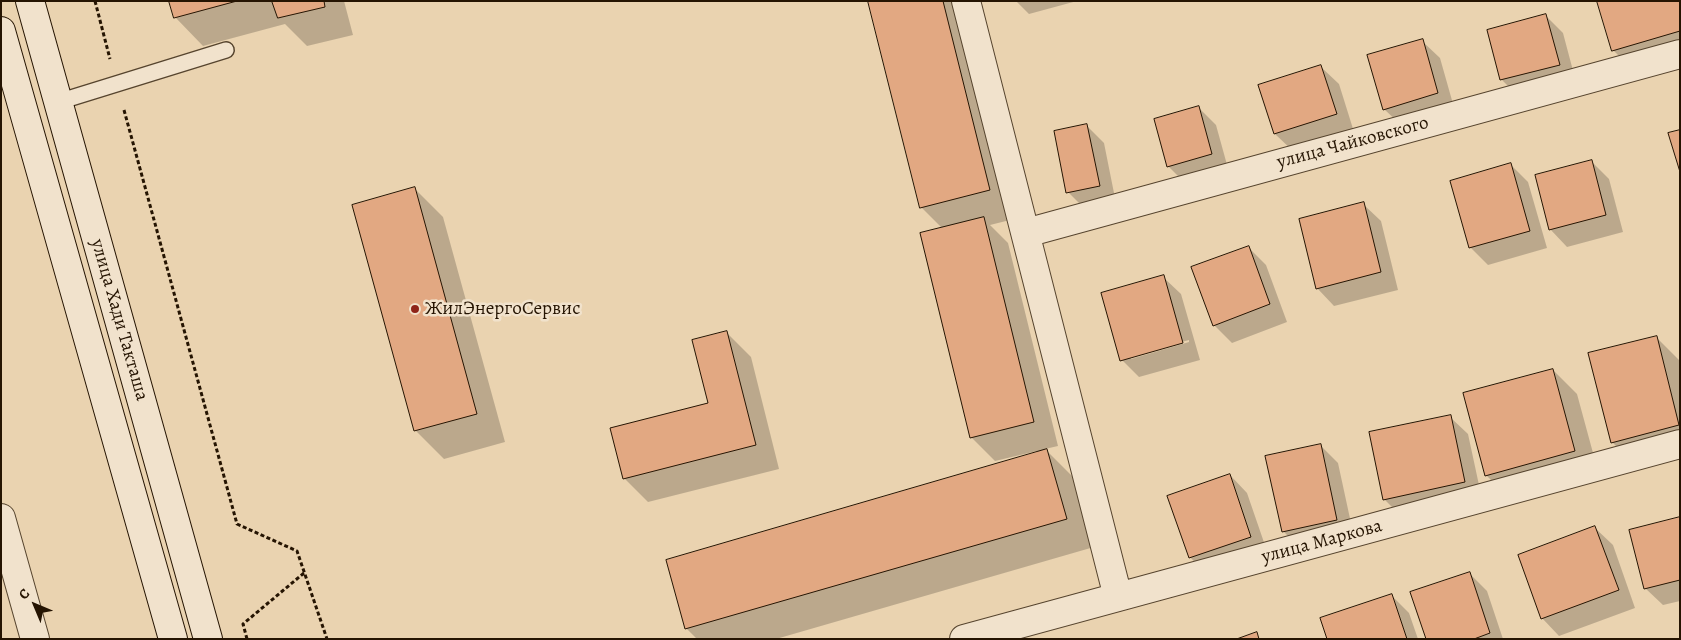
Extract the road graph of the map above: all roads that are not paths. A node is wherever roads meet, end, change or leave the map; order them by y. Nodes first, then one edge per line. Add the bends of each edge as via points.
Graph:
1 (30, 1) edge
2 (966, 1) edge
3 (1, 31) edge
4 (226, 50) dead end
5 (1680, 54) edge
6 (58, 102) junction
7 (1026, 233) junction
8 (1680, 444) edge
9 (1, 518) edge
10 (1118, 597) junction
11 (35, 639) edge
12 (173, 639) edge
13 (208, 639) edge
14 (964, 639) edge

1 - 6 street, улица Хади Такташа
2 - 7 street
3 - 12 street, улица Хади Такташа
4 - 6 lane
5 - 7 street, улица Чайковского
6 - 13 street, улица Хади Такташа
7 - 10 street
8 - 10 street, улица Маркова
9 - 11 street
10 - 14 street, улица Маркова

